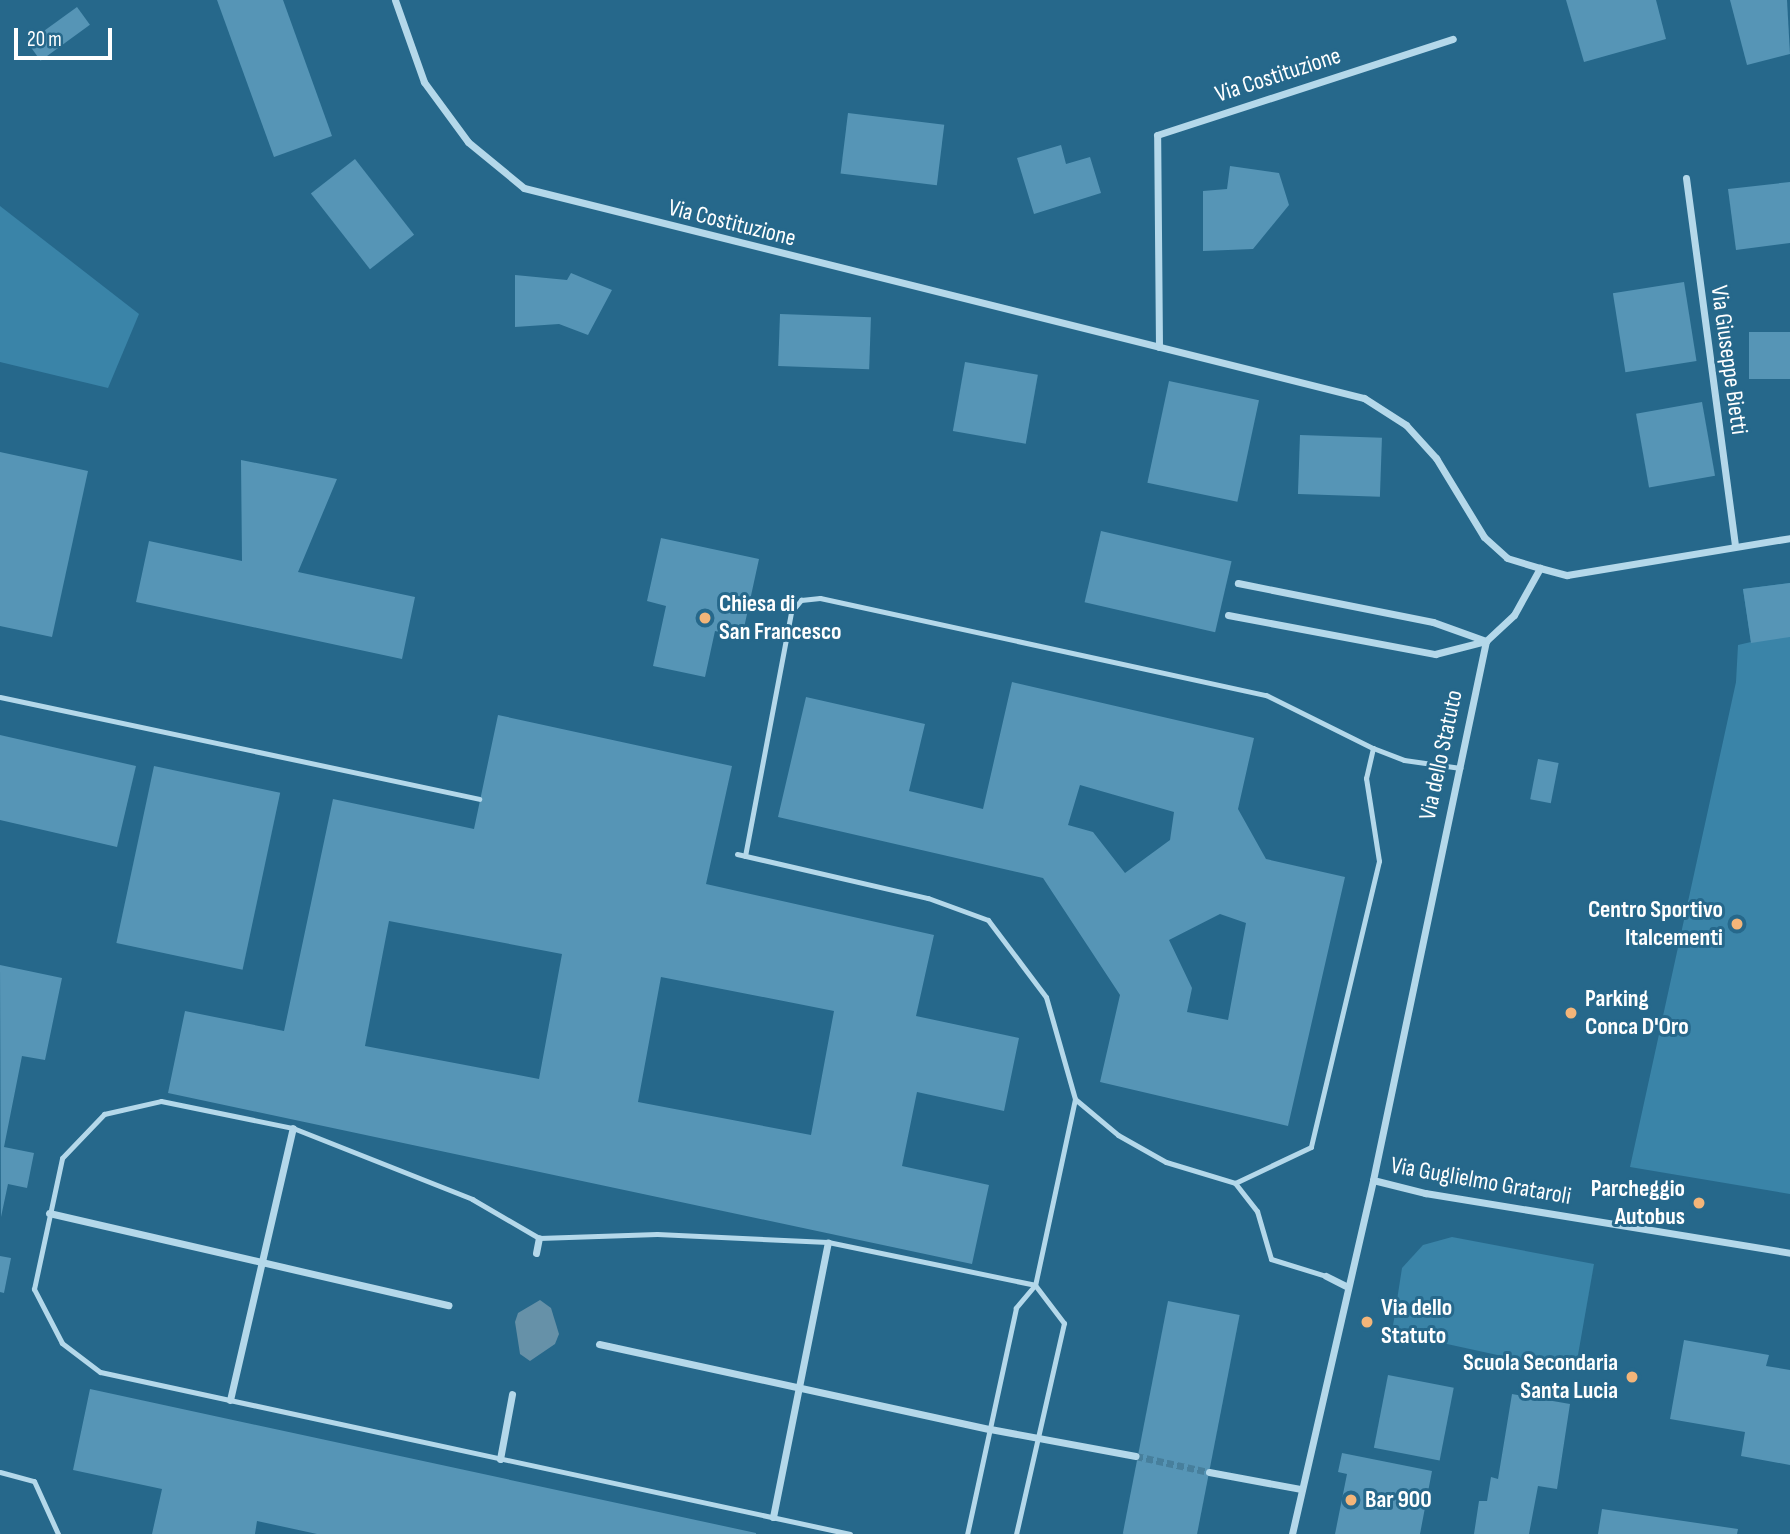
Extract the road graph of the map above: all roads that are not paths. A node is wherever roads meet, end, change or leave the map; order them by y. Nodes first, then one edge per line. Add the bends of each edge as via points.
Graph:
1 (395, 0) edge
2 (1453, 39) dead end
3 (1686, 178) dead end
4 (1159, 347) junction
5 (1790, 538) edge
6 (1735, 546) junction
7 (1540, 568) junction
8 (1238, 583) dead end
9 (1228, 615) dead end
10 (1486, 641) junction
11 (0, 697) edge
12 (1373, 748) junction
13 (1460, 768) junction
14 (480, 799) dead end
15 (737, 854) dead end
16 (745, 856) junction
17 (1075, 1099) junction
18 (293, 1128) junction
19 (1373, 1180) junction
20 (1236, 1183) junction
21 (49, 1213) junction
22 (538, 1238) junction
23 (828, 1242) junction
24 (536, 1253) dead end
25 (1790, 1253) edge
26 (262, 1262) junction
27 (1326, 1276) joint
28 (1035, 1285) junction
29 (1346, 1286) junction
30 (449, 1305) dead end
31 (598, 1344) dead end
32 (798, 1389) junction
33 (512, 1394) dead end
34 (230, 1400) junction
35 (990, 1429) junction
36 (1037, 1439) junction
37 (1136, 1456) tunnel mouth
38 (500, 1459) junction
39 (0, 1472) edge
40 (1209, 1472) tunnel mouth
41 (1301, 1489) junction
42 (773, 1517) junction
43 (58, 1534) edge
44 (850, 1534) edge
45 (967, 1534) edge
46 (1016, 1534) edge
47 (1292, 1534) edge

1 - 4 street, Via Costituzione via 424,82 468,142 524,188
2 - 4 street, Via Costituzione via 1157,135
3 - 6 street, Via Giuseppe Bietti
4 - 7 street, Via Costituzione via 1364,398 1406,425 1436,458 1484,537 1507,558
5 - 6 street
6 - 7 street via 1567,575
7 - 10 street, Via dello Statuto via 1514,615
8 - 10 street via 1433,622
9 - 10 street, Via dello Statuto via 1435,654
10 - 13 street, Via dello Statuto
11 - 14 lane
12 - 13 lane via 1404,760
12 - 16 lane via 1266,695 820,598 801,600 791,612
12 - 20 lane via 1366,778 1379,861 1311,1147
13 - 19 street, Via dello Statuto
15 - 16 lane
16 - 17 lane via 928,898 988,920 1046,997
17 - 20 lane via 1118,1135 1166,1162
17 - 28 lane
18 - 21 lane via 161,1101 104,1114 62,1158
18 - 22 lane via 472,1199
18 - 26 street
19 - 25 street, Via Guglielmo Grataroli via 1425,1193
19 - 29 street, Via dello Statuto
20 - 27 lane via 1257,1211 1271,1259
21 - 26 street
21 - 34 lane via 34,1289 62,1343 100,1372
22 - 23 lane via 657,1234
22 - 24 street
23 - 28 lane
23 - 32 street
26 - 30 street
26 - 34 street
27 - 29 street
28 - 35 lane via 1016,1308
28 - 36 lane via 1064,1323
29 - 41 street, Via dello Statuto
31 - 32 street
32 - 35 street
32 - 42 street
33 - 38 street
34 - 38 lane
35 - 36 street
35 - 45 lane
36 - 37 street
36 - 46 lane
38 - 42 lane
39 - 43 lane via 34,1480
40 - 41 street
41 - 47 street, Via dello Statuto
42 - 44 lane

